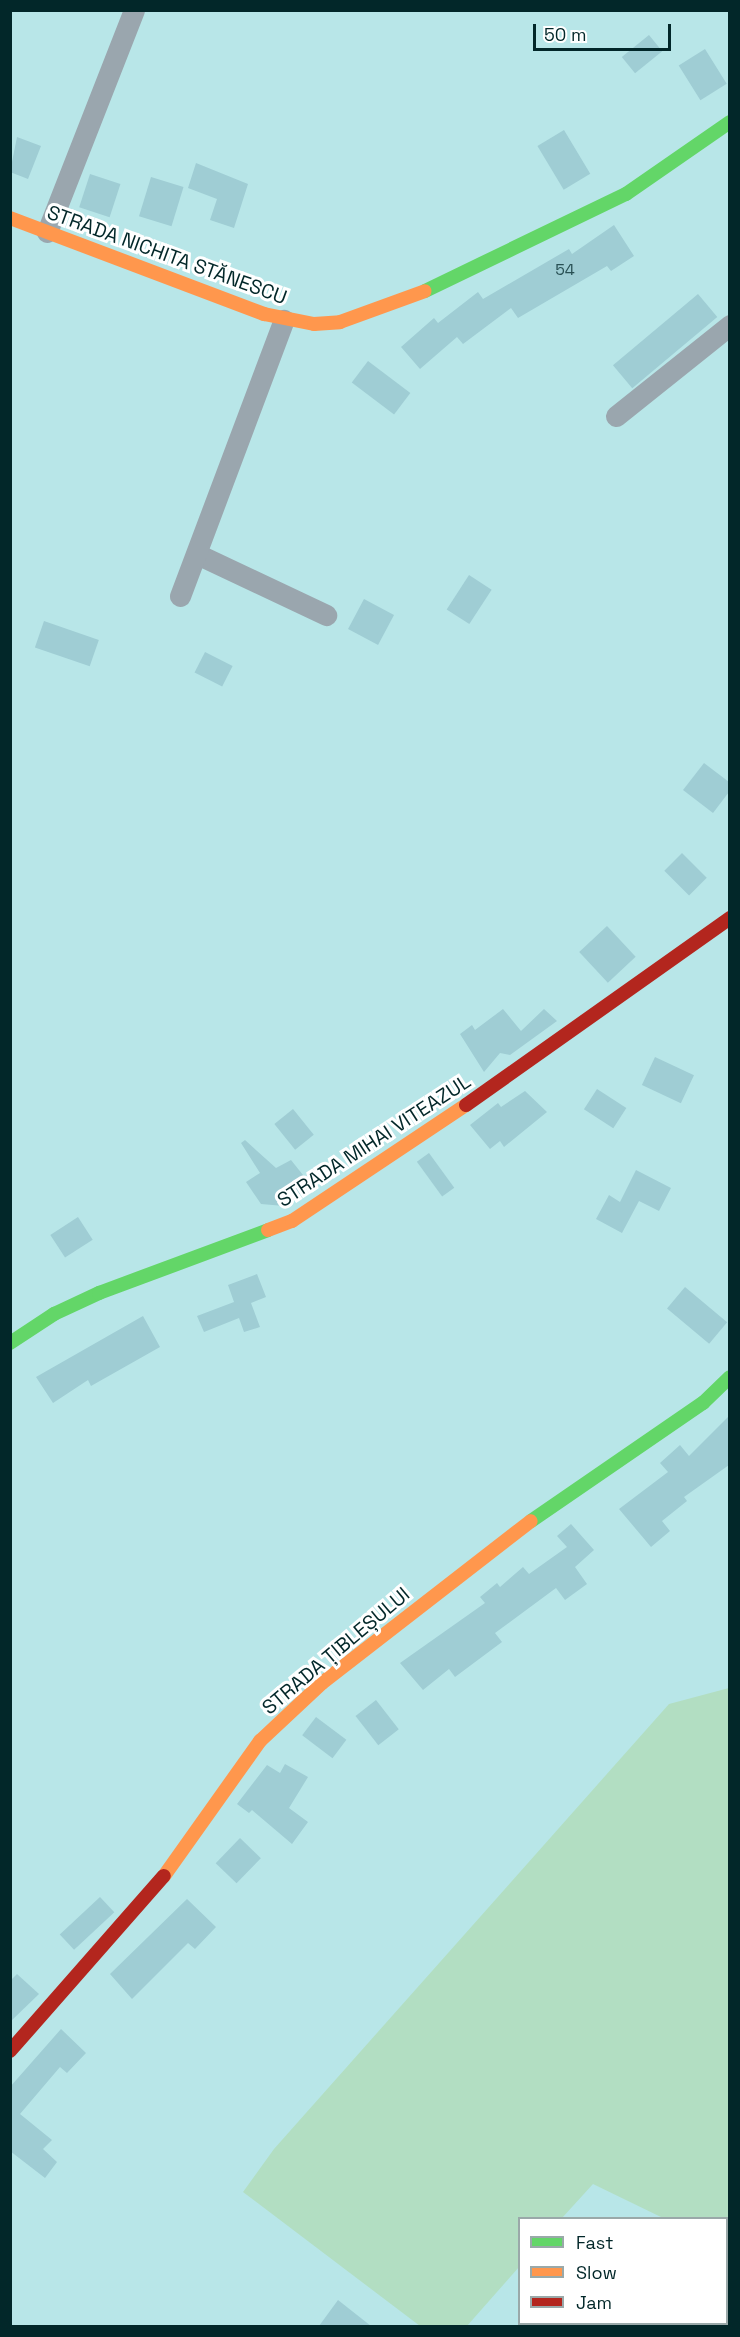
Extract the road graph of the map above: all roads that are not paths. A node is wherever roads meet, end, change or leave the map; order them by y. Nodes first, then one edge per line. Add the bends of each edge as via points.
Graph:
1 (134, 10) edge
2 (729, 122) edge
3 (10, 218) edge
4 (46, 232) junction
5 (284, 320) junction
6 (729, 325) edge
7 (616, 416) dead end
8 (197, 554) junction
9 (180, 596) dead end
10 (326, 615) dead end
11 (729, 918) edge
12 (10, 1343) edge
13 (729, 1377) edge
14 (10, 2050) edge

1 - 4 street
2 - 5 street, STRADA NICHITA STĂNESCU via 626,194 449,282 340,322
3 - 4 street, STRADA NICHITA STĂNESCU
4 - 5 street, STRADA NICHITA STĂNESCU
5 - 8 street
6 - 7 street
8 - 9 street
8 - 10 street
11 - 12 street, STRADA MIHAI VITEAZUL via 500,1082 292,1221 99,1293 54,1314
13 - 14 street, STRADA ȚIBLEȘULUI via 703,1403 525,1525 306,1698 260,1741 149,1898

